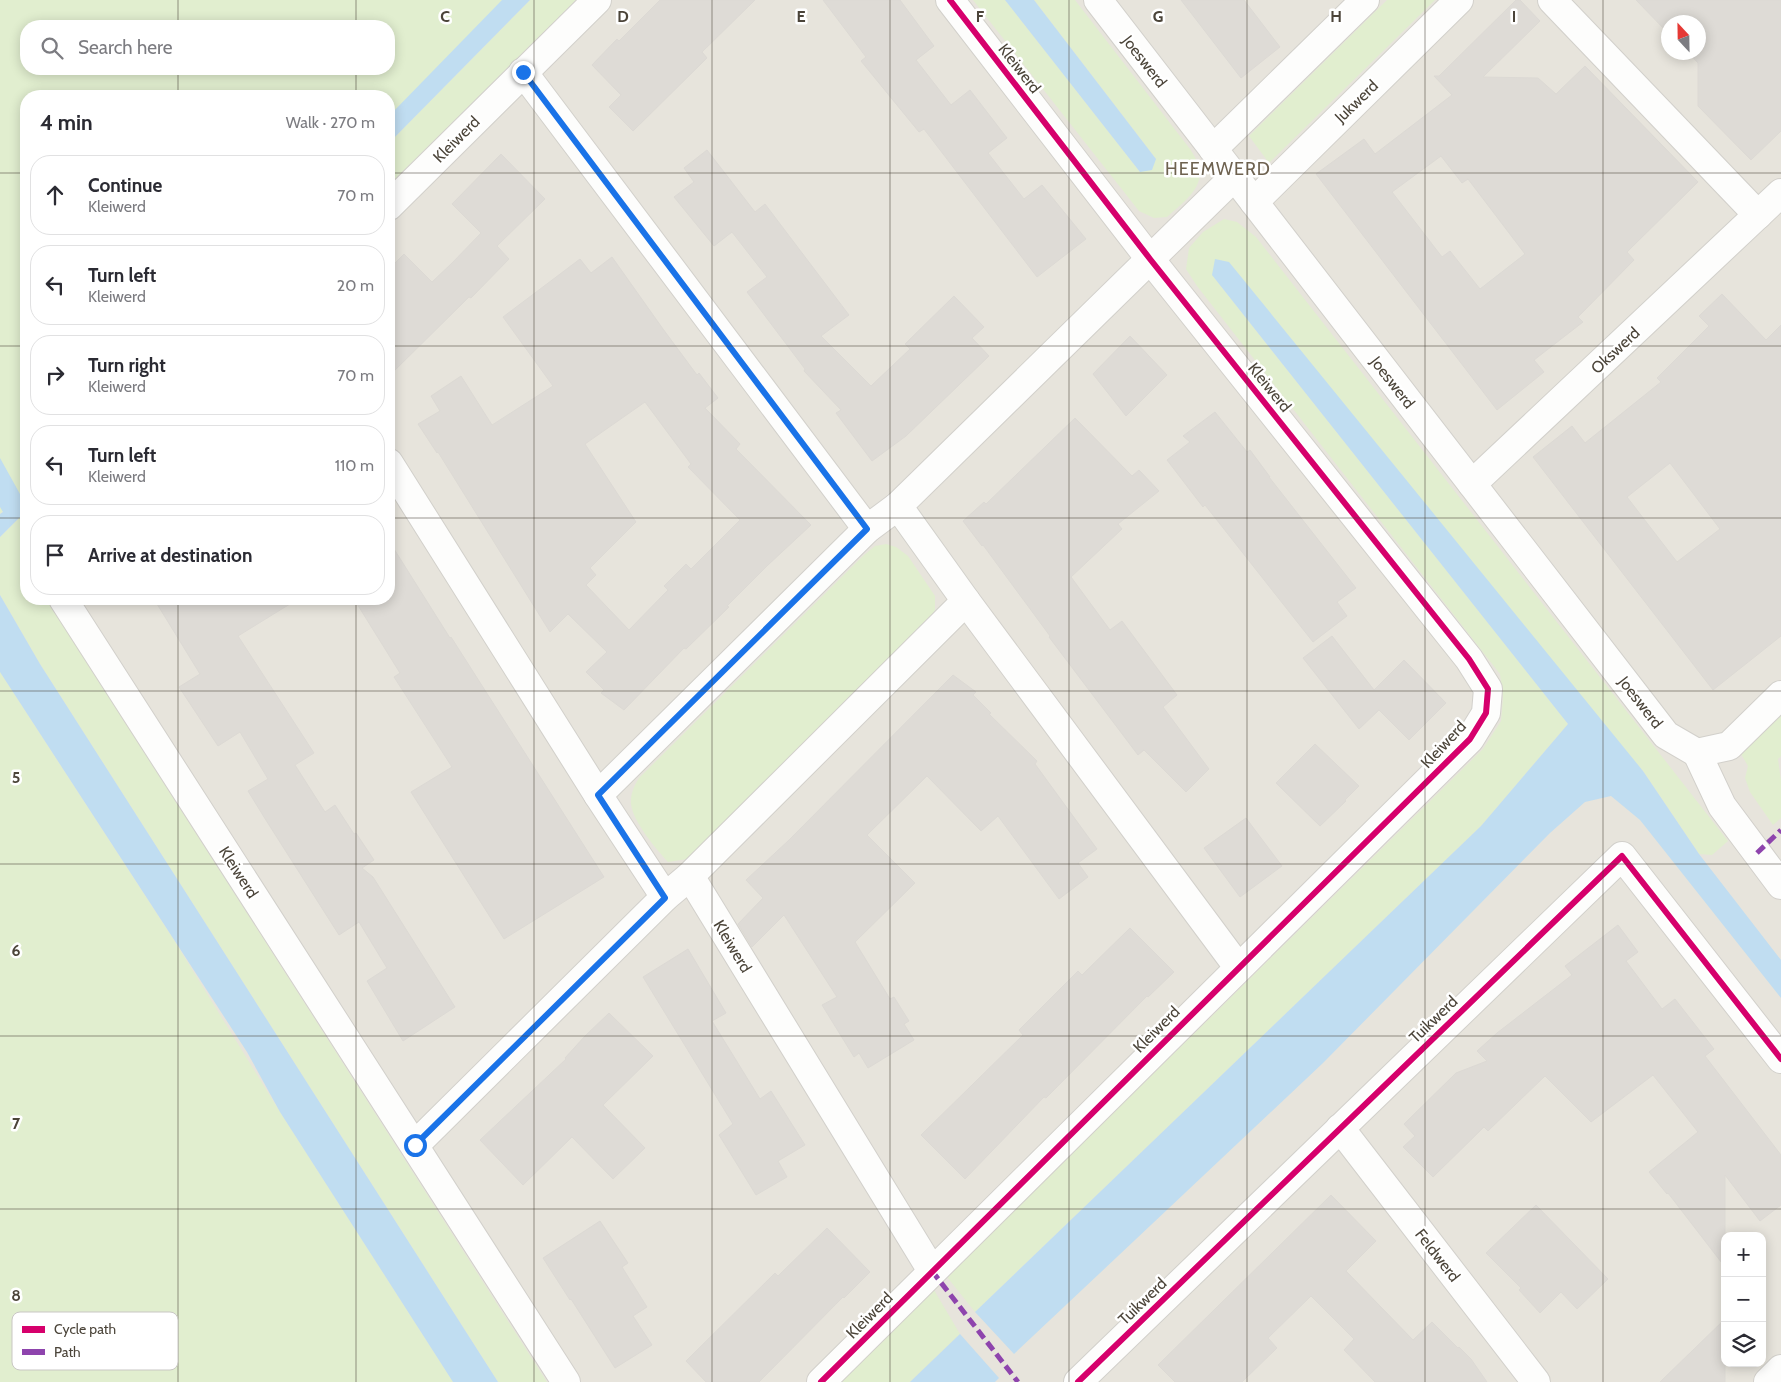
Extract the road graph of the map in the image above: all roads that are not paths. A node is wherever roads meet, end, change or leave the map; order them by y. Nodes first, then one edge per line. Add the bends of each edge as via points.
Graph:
1 (597, 0) edge
2 (950, 0) edge
3 (1098, 0) edge
4 (1366, 0) edge
5 (1459, 0) edge
6 (1552, 0) edge
7 (523, 72) junction
8 (1213, 149) junction
9 (1234, 177) junction
10 (1781, 193) edge
11 (395, 200) edge
12 (1254, 202) junction
13 (1758, 215) junction
14 (1150, 259) junction
15 (395, 473) edge
16 (1472, 484) junction
17 (898, 506) junction
18 (867, 529) junction
19 (966, 601) junction
20 (67, 605) edge
21 (1781, 695) edge
22 (1697, 753) junction
23 (598, 795) junction
24 (690, 876) junction
25 (1781, 884) edge
26 (665, 898) junction
27 (1238, 967) junction
28 (1781, 1059) edge
29 (1340, 1128) junction
30 (415, 1145) junction
31 (932, 1272) junction
32 (1781, 1368) edge
33 (566, 1382) edge
34 (821, 1382) edge
35 (1078, 1382) edge
36 (1536, 1382) edge
37 (1768, 1382) edge

1 - 7 street, Kleiwerd
2 - 14 street, Kleiwerd
3 - 8 street, Joeswerd
4 - 8 street
5 - 12 street, Jukwerd
6 - 13 street
7 - 11 street, Kleiwerd
7 - 18 street
8 - 9 street, Joeswerd
9 - 12 street, Joeswerd
9 - 14 street
10 - 13 street, Okswerd
12 - 16 street, Joeswerd
13 - 16 street, Okswerd
14 - 17 street
14 - 27 street, Kleiwerd via 1469,659 1488,689 1486,713 1470,739
15 - 23 street
16 - 22 street, Joeswerd via 1666,734
17 - 18 street
17 - 19 street
18 - 23 street
19 - 24 street
19 - 27 street
20 - 30 street, Kleiwerd
21 - 22 street via 1729,746
22 - 25 street via 1722,806
23 - 26 street
24 - 26 street
24 - 31 street, Kleiwerd
26 - 30 street
27 - 31 street, Kleiwerd
28 - 29 street, Tuikwerd via 1622,856
29 - 35 street, Tuikwerd
29 - 36 street, Feldwerd
30 - 33 street, Kleiwerd
31 - 34 street, Kleiwerd
32 - 37 street

